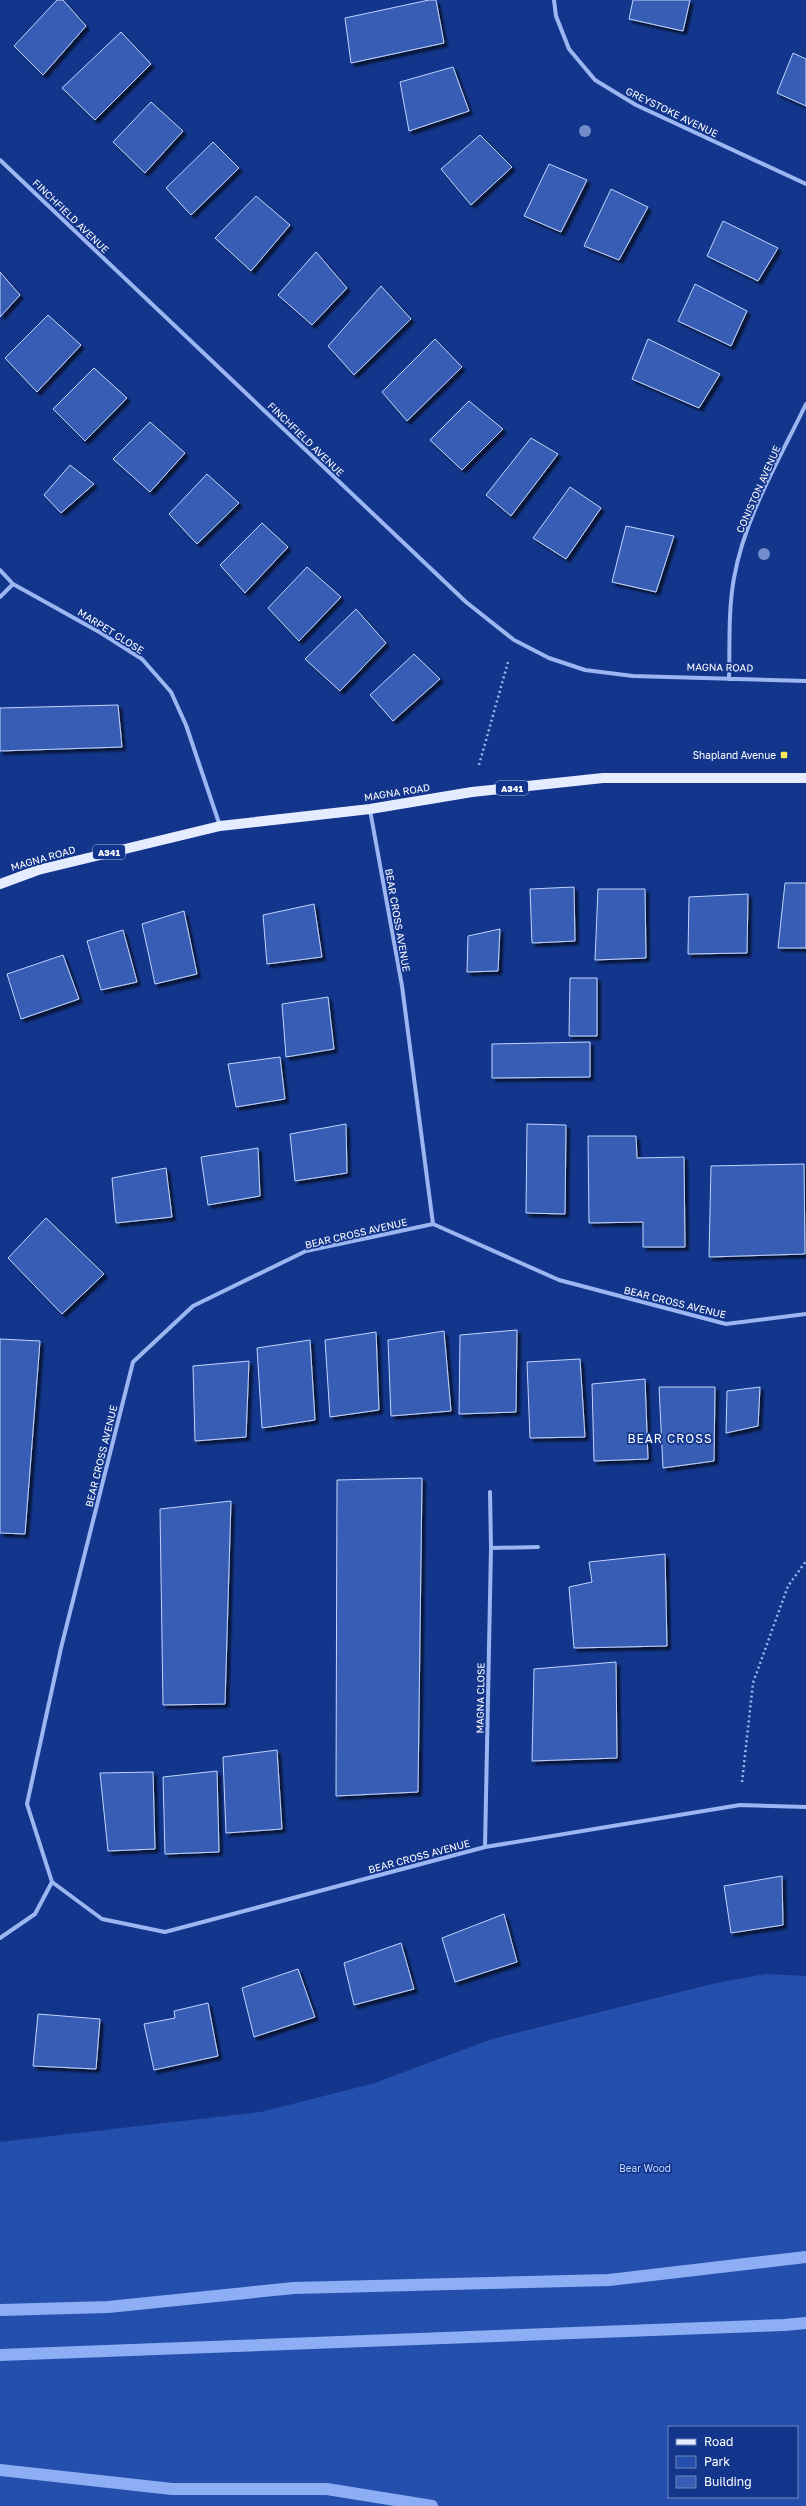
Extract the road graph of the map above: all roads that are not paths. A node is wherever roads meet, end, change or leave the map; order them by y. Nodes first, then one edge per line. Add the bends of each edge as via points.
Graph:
1 (554, 0) edge
2 (0, 160) edge
3 (806, 184) edge
4 (806, 404) edge
5 (0, 570) edge
6 (13, 584) junction
7 (0, 597) edge
8 (633, 676) joint
9 (729, 679) junction
10 (806, 681) edge
11 (806, 778) edge
12 (370, 809) junction
13 (220, 826) junction
14 (0, 884) edge
15 (433, 1224) junction
16 (806, 1314) edge
17 (490, 1492) dead end
18 (538, 1547) dead end
19 (491, 1548) junction
20 (806, 1807) edge
21 (485, 1847) junction
22 (52, 1882) junction
23 (0, 1938) edge

1 - 3 street, GREYSTOKE AVENUE via 556,16 569,49 595,80 636,105
2 - 8 street, FINCHFIELD AVENUE via 466,602 514,640 550,658 585,670
4 - 9 street, CONISTON AVENUE via 762,493 744,537 734,579
5 - 6 street, MARPET CLOSE
6 - 7 street
6 - 13 street, MARPET CLOSE via 101,633 142,660 171,692 186,725
8 - 9 street, MAGNA ROAD
9 - 10 street, MAGNA ROAD
11 - 12 main road, MAGNA ROAD / A341 via 603,778 472,792
12 - 13 main road, MAGNA ROAD / A341
12 - 15 street, BEAR CROSS AVENUE via 402,986
13 - 14 main road, MAGNA ROAD / A341 via 38,870
15 - 16 street, BEAR CROSS AVENUE via 559,1280 726,1324
15 - 22 street, BEAR CROSS AVENUE via 306,1251 193,1306 133,1362 61,1648 27,1804
17 - 19 street, MAGNA CLOSE
18 - 19 street
19 - 21 street, MAGNA CLOSE
20 - 21 street, BEAR CROSS AVENUE via 740,1805
21 - 22 street, BEAR CROSS AVENUE via 165,1932 102,1919
22 - 23 street via 35,1914

